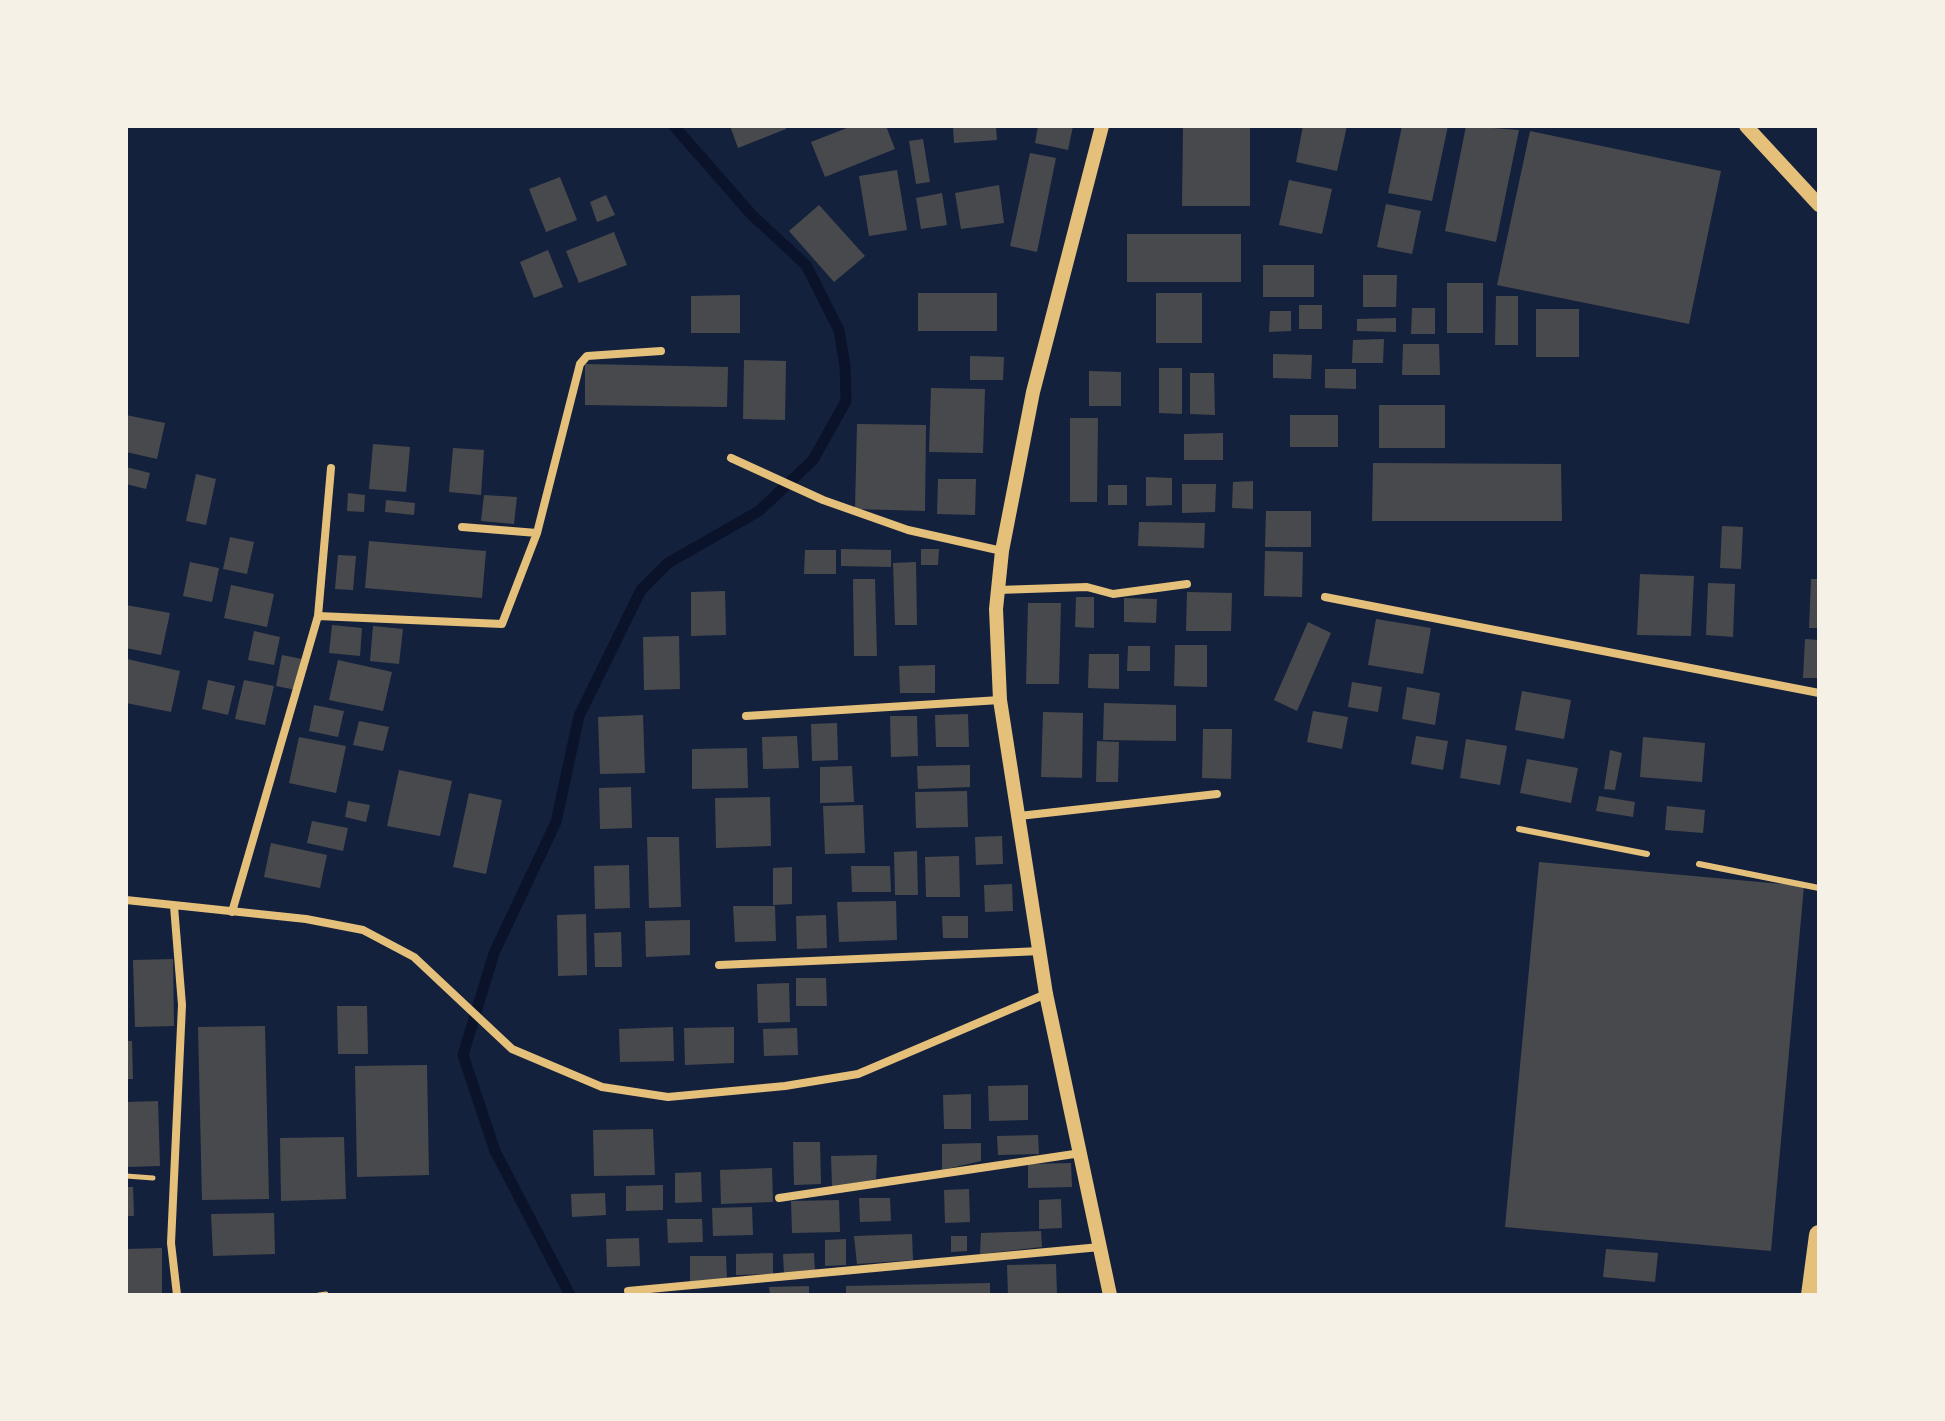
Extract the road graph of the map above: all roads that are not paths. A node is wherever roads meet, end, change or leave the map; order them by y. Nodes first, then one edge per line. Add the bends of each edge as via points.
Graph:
1 (1102, 126) edge
2 (1746, 126) edge
3 (1819, 205) edge
4 (661, 351) dead end
5 (731, 458) dead end
6 (331, 468) dead end
7 (462, 527) dead end
8 (537, 533) junction
9 (1002, 551) junction
10 (1187, 584) dead end
11 (998, 590) junction
12 (1325, 597) dead end
13 (318, 616) junction
14 (1819, 693) edge
15 (1000, 700) junction
16 (746, 716) dead end
17 (1217, 794) dead end
18 (1019, 816) junction
19 (1519, 829) dead end
20 (1647, 854) dead end
21 (1699, 864) dead end
22 (1819, 888) edge
23 (126, 900) edge
24 (174, 906) junction
25 (232, 912) junction
26 (1041, 951) junction
27 (719, 965) dead end
28 (1046, 994) junction
29 (1081, 1152) junction
30 (779, 1198) dead end
31 (1819, 1235) edge
32 (1100, 1247) junction
33 (628, 1291) dead end
34 (177, 1295) edge
35 (1110, 1295) edge
36 (1811, 1295) edge

1 - 9 street via 1033,392
2 - 3 street
4 - 8 street via 587,356 580,364
5 - 9 street via 823,500 908,530
6 - 13 street
7 - 8 street
8 - 13 street via 502,624
9 - 11 street
10 - 11 street via 1113,594 1087,587
11 - 15 street
12 - 14 street
13 - 25 street
15 - 16 street
15 - 18 street
17 - 18 street
18 - 26 street
19 - 20 lane
21 - 22 lane
23 - 24 street
24 - 25 street
24 - 34 street via 182,1005 171,1243
25 - 28 street via 352,928 391,942 512,1049 602,1087 668,1097 858,1074
26 - 27 street
26 - 28 street
28 - 29 street
29 - 30 street
29 - 32 street
31 - 36 main road
32 - 33 street
32 - 35 street

